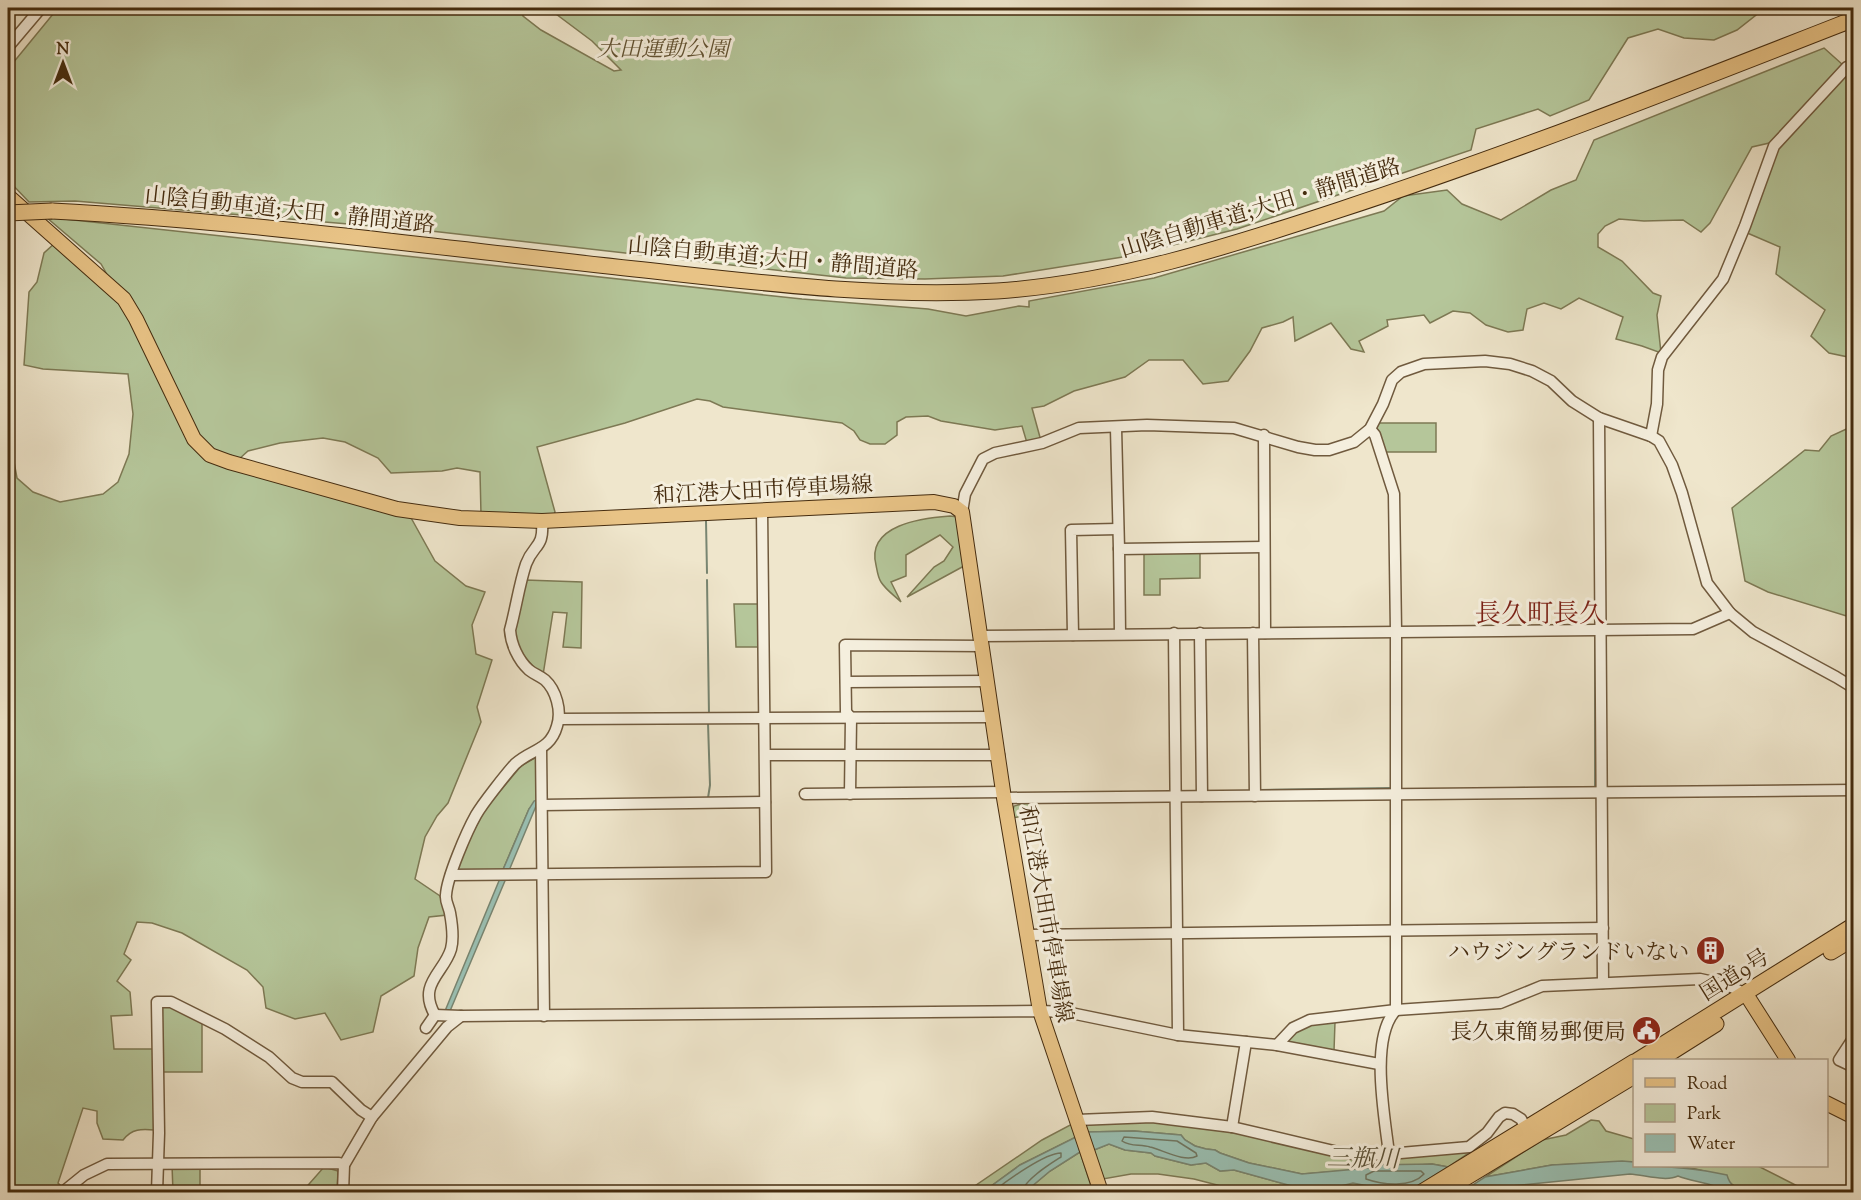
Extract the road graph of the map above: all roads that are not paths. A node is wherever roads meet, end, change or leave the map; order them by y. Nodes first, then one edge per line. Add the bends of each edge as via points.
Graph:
1 (41, 8) edge
2 (1854, 19) edge
3 (8, 47) edge
4 (1854, 65) edge
5 (8, 196) edge
6 (8, 213) edge
7 (1599, 418) junction
8 (1116, 428) junction
9 (1370, 429) junction
10 (1264, 435) junction
11 (1651, 436) junction
12 (762, 510) junction
13 (962, 512) junction
14 (542, 521) junction
15 (1118, 530) junction
16 (1264, 547) junction
17 (1119, 549) junction
18 (1730, 613) junction
19 (1600, 630) junction
20 (1396, 632) junction
21 (1174, 633) junction
22 (1200, 633) junction
23 (1253, 633) junction
24 (1265, 633) junction
25 (1120, 634) junction
26 (1073, 635) junction
27 (981, 641) junction
28 (987, 681) junction
29 (846, 682) junction
30 (1854, 688) edge
31 (992, 717) junction
32 (763, 718) junction
33 (851, 718) junction
34 (559, 719) junction
35 (541, 748) junction
36 (999, 755) junction
37 (768, 756) dead end
38 (851, 756) junction
39 (1854, 790) edge
40 (1601, 793) junction
41 (805, 794) dead end
42 (850, 794) junction
43 (1004, 795) junction
44 (1176, 796) junction
45 (1202, 796) junction
46 (1255, 796) junction
47 (1396, 796) junction
48 (765, 802) junction
49 (542, 805) junction
50 (542, 874) junction
51 (451, 875) junction
52 (1854, 925) edge
53 (1603, 928) junction
54 (1397, 931) junction
55 (1176, 933) junction
56 (1027, 935) junction
57 (1854, 938) edge
58 (1603, 983) junction
59 (1748, 998) junction
60 (1396, 1010) junction
61 (1040, 1011) junction
62 (435, 1015) junction
63 (461, 1016) junction
64 (544, 1016) junction
65 (426, 1028) dead end
66 (1178, 1035) junction
67 (1854, 1037) edge
68 (1246, 1042) junction
69 (1277, 1045) junction
70 (1640, 1059) edge
71 (1660, 1059) edge
72 (1787, 1059) edge
73 (1633, 1063) edge
74 (1380, 1064) junction
75 (1854, 1067) edge
76 (1633, 1077) edge
77 (1587, 1098) junction
78 (1828, 1104) edge
79 (367, 1115) junction
80 (1854, 1117) edge
81 (1078, 1123) junction
82 (1232, 1127) junction
83 (1525, 1135) junction
84 (1389, 1154) junction
85 (158, 1163) junction
86 (344, 1165) junction
87 (63, 1192) edge
88 (157, 1192) edge
89 (343, 1192) edge
90 (1101, 1192) edge
91 (1422, 1192) edge
92 (1442, 1192) edge

1 - 3 street
2 - 6 highway, 山陰自動車道;大田・静間道路, bridge via 1592,122 1373,199 1126,273 998,291 866,291 214,222 52,211
4 - 11 street via 1847,67 1774,146 1723,279 1662,357
5 - 14 main road, 和江港大田市停車場線 via 124,299 194,439 210,455 397,509 460,518
7 - 9 street via 1572,401 1551,381 1520,366 1497,362 1424,364 1401,372 1392,380
7 - 11 street
7 - 19 street
8 - 10 street via 1234,428
8 - 13 street via 1079,428 983,459 965,494
8 - 15 street
9 - 10 street via 1354,442 1329,450 1298,447
9 - 20 street via 1394,494
10 - 16 street
11 - 18 street via 1665,448 1672,465 1707,583
12 - 13 main road, 和江港大田市停車場線 via 934,502
12 - 14 main road, 和江港大田市停車場線
12 - 32 street
13 - 27 main road, 和江港大田市停車場線
14 - 34 street via 541,543 526,564 510,630 511,641 529,670 546,680 554,692
15 - 17 street
15 - 26 street via 1071,530
16 - 17 street
16 - 24 street
17 - 25 street
18 - 19 street via 1693,629
18 - 30 street via 1753,632
19 - 20 street
19 - 40 street
20 - 24 street
20 - 47 street
21 - 22 street
21 - 25 street
21 - 44 street
22 - 23 street
22 - 45 street
23 - 24 street
23 - 46 street
25 - 26 street
26 - 27 street
27 - 28 main road, 和江港大田市停車場線
27 - 29 street via 845,645
28 - 29 street
28 - 31 main road, 和江港大田市停車場線
29 - 33 street via 846,712
31 - 33 street
31 - 36 main road, 和江港大田市停車場線
32 - 33 street
32 - 34 street
32 - 48 street
33 - 38 street
34 - 35 street via 552,739
35 - 49 street
35 - 51 street via 516,763 477,813
36 - 38 street
36 - 43 main road, 和江港大田市停車場線
37 - 38 street
38 - 42 street
39 - 40 street
40 - 47 street
40 - 53 street
41 - 42 street
42 - 43 street
43 - 44 street
43 - 56 main road, 和江港大田市停車場線
44 - 45 street
44 - 55 street
45 - 46 street
46 - 47 street
47 - 54 street
48 - 49 street
48 - 50 street via 766,873
49 - 50 street
50 - 51 street
50 - 64 street
51 - 62 street via 445,896 453,931 451,948 429,992
52 - 59 highway, 国道9号
53 - 54 street
53 - 58 street
54 - 55 street
54 - 60 street
55 - 56 street
55 - 66 street
56 - 61 main road, 和江港大田市停車場線
57 - 59 highway, 国道9号
58 - 59 street via 1700,979 1727,985
58 - 60 street via 1542,986 1500,1003
59 - 70 highway, 国道9号
59 - 71 highway, 国道9号
59 - 72 main road
60 - 69 street via 1310,1020 1293,1028
60 - 74 street via 1385,1032
61 - 64 street
61 - 66 street via 1066,1012
61 - 81 main road, 和江港大田市停車場線
62 - 63 street
62 - 65 street
63 - 64 street
63 - 79 street
66 - 68 street
67 - 75 street via 1839,1060
68 - 69 street
68 - 82 street
69 - 74 street
73 - 77 highway, 国道9号
74 - 84 street
76 - 77 highway, 国道9号
77 - 83 highway, 国道9号
78 - 80 main road
79 - 85 street via 332,1082 292,1078 269,1057 225,1029 171,1002 157,1002
79 - 86 street
81 - 82 street via 1152,1117
81 - 90 main road, 和江港大田市停車場線
82 - 84 street via 1338,1152
83 - 84 street via 1521,1119 1505,1113 1469,1147
83 - 91 highway, 国道9号 via 1506,1141
83 - 92 highway, 国道9号
85 - 86 street
85 - 87 street via 107,1164 84,1175
85 - 88 street
86 - 89 street

